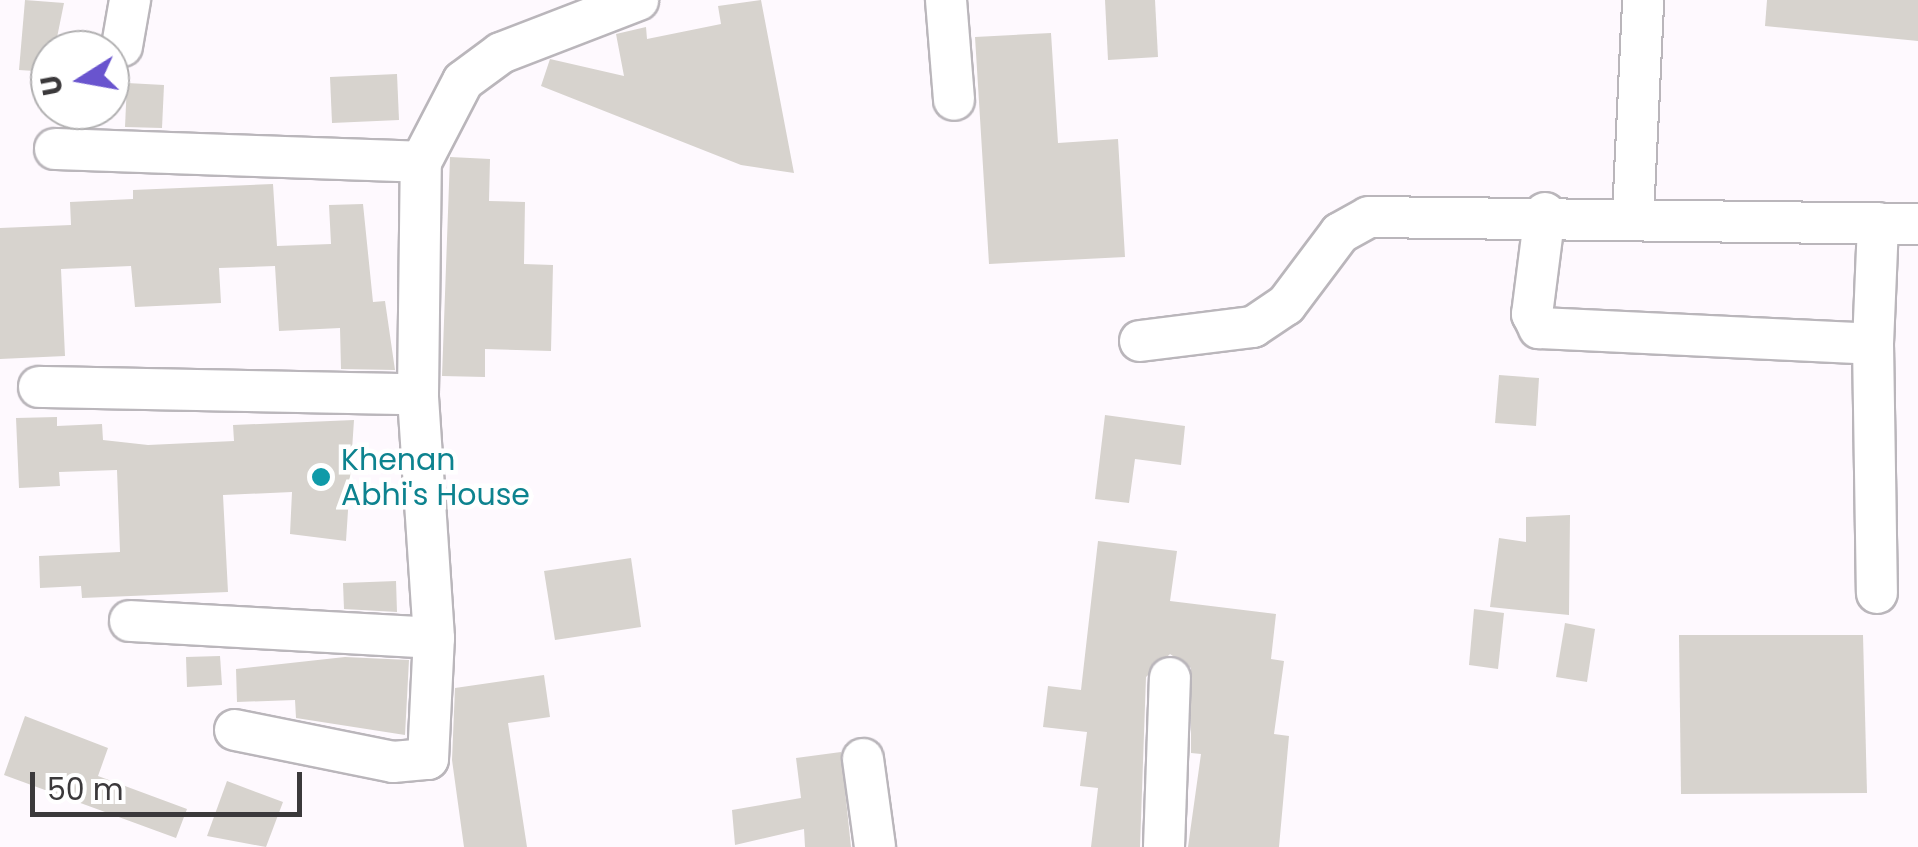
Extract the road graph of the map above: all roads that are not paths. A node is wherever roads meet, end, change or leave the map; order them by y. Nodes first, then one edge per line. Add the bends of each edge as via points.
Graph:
1 (130, 0) edge
2 (638, 0) edge
3 (946, 0) edge
4 (1644, 0) edge
5 (125, 30) edge
6 (954, 100) dead end
7 (55, 150) dead end
8 (421, 162) junction
9 (1545, 213) junction
10 (1632, 216) junction
11 (1898, 224) edge
12 (1140, 341) dead end
13 (1873, 344) junction
14 (39, 387) dead end
15 (418, 394) junction
16 (1877, 593) dead end
17 (130, 621) dead end
18 (434, 638) junction
19 (1170, 678) dead end
20 (235, 730) dead end
21 (863, 758) dead end
22 (875, 847) edge
23 (1164, 847) edge

1 - 5 street
2 - 8 street via 501,53 463,81
3 - 6 street
4 - 10 street
7 - 8 street
8 - 15 street
9 - 10 street
9 - 12 street via 1369,217 1340,233 1286,305 1254,327
9 - 13 street via 1532,314 1540,328
10 - 11 street
11 - 13 street
13 - 16 street
14 - 15 street
15 - 18 street
17 - 18 street
18 - 20 street via 435,741 417,764
19 - 23 street
21 - 22 street

